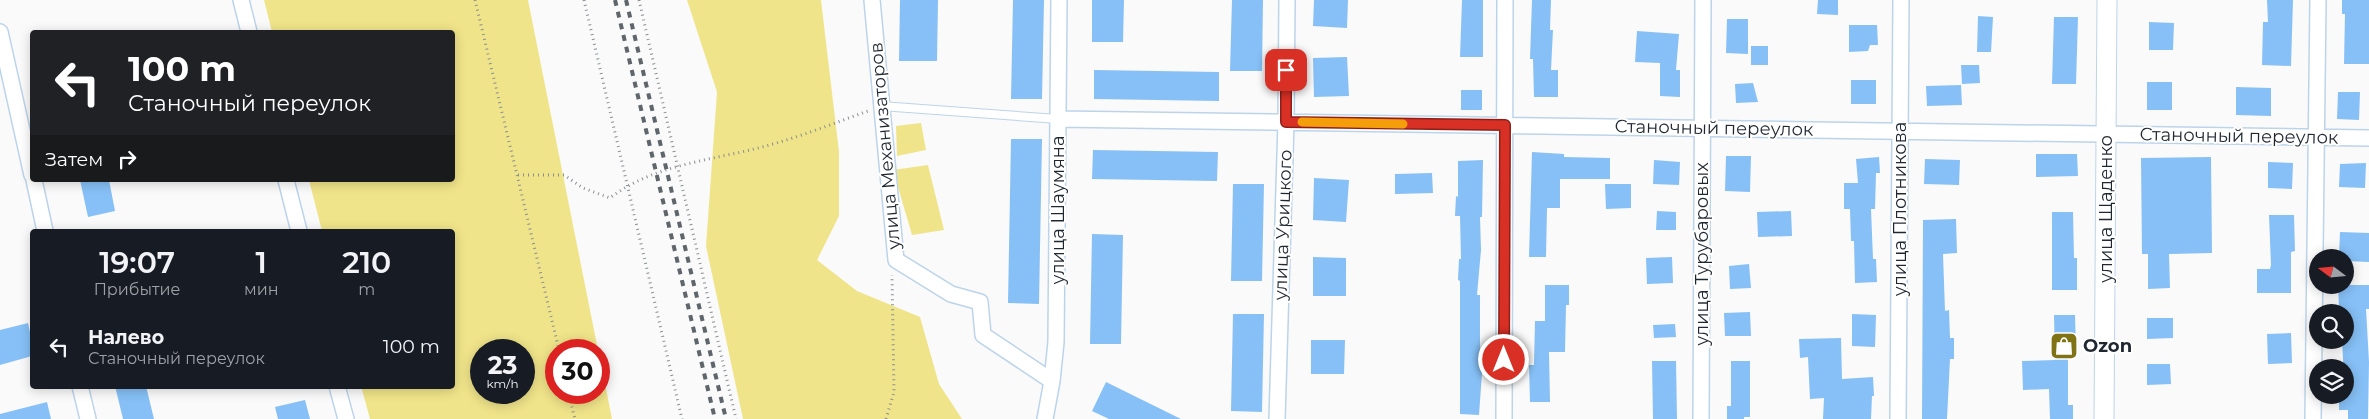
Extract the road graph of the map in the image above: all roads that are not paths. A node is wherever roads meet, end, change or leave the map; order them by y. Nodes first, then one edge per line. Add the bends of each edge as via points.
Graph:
1 (241, 0) edge
2 (872, 0) edge
3 (1059, 0) edge
4 (1287, 0) edge
5 (1505, 0) edge
6 (1703, 0) edge
7 (1901, 0) edge
8 (2107, 0) edge
9 (2318, 0) edge
10 (248, 30) edge
11 (0, 32) edge
12 (881, 106) junction
13 (1058, 119) junction
14 (1286, 122) junction
15 (1505, 125) junction
16 (1703, 128) junction
17 (1900, 130) junction
18 (2106, 134) junction
19 (2317, 137) junction
20 (2369, 138) edge
21 (30, 166) edge
22 (34, 182) edge
23 (287, 182) edge
24 (45, 229) edge
25 (298, 229) edge
26 (1052, 381) junction
27 (81, 389) edge
28 (338, 389) edge
29 (88, 419) edge
30 (346, 419) edge
31 (1045, 419) edge
32 (1277, 419) edge
33 (1504, 419) edge
34 (1701, 419) edge
35 (1898, 419) edge
36 (2104, 419) edge
37 (2313, 419) edge

1 - 10 street
2 - 12 street, улица Механизаторов
3 - 13 street, улица Шаумяна
4 - 14 street, улица Урицкого
5 - 15 street
6 - 16 street, улица Турубаровых
7 - 17 street, улица Плотникова
8 - 18 street, улица Щаденко
9 - 19 street
11 - 21 street
12 - 13 lane
12 - 26 street, улица Механизаторов via 896,260 951,294 980,302 982,335
13 - 14 street, Станочный переулок
13 - 26 street, улица Шаумяна via 1056,342
14 - 15 street, Станочный переулок
14 - 32 street, улица Урицкого
15 - 16 street, Станочный переулок
15 - 33 street
16 - 17 street, Станочный переулок
16 - 34 street, улица Турубаровых
17 - 18 street, Станочный переулок
17 - 35 street, улица Плотникова
18 - 19 street, Станочный переулок
18 - 36 street, улица Щаденко
19 - 20 street, Станочный переулок
19 - 37 street
22 - 24 street
23 - 25 street
26 - 31 street, улица Шаумяна
27 - 29 street
28 - 30 street

